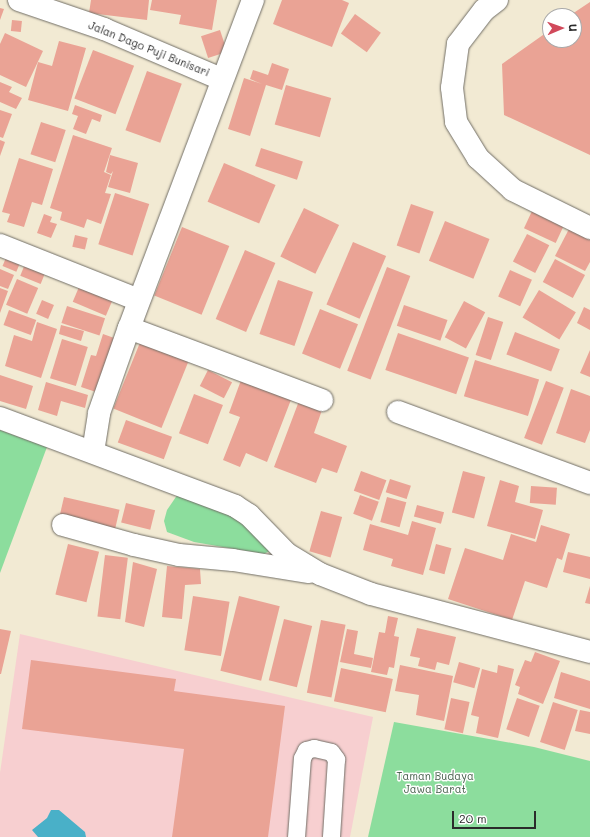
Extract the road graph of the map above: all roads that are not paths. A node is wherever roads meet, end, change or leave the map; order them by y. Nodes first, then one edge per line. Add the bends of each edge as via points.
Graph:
1 (19, 0) edge
2 (252, 0) edge
3 (497, 0) edge
4 (221, 79) junction
5 (590, 228) edge
6 (0, 245) edge
7 (139, 300) junction
8 (129, 328) junction
9 (322, 400) dead end
10 (398, 412) dead end
11 (0, 418) edge
12 (93, 452) junction
13 (590, 483) edge
14 (63, 525) dead end
15 (320, 574) junction
16 (590, 652) edge
17 (296, 837) edge
18 (331, 837) edge

1 - 4 street, Jalan Dago Puji Bunisari via 104,29
2 - 4 street, Jalan Dago Puji Bunisari
3 - 5 street via 484,10 458,44 452,88 456,122 478,158 513,190
4 - 7 street
6 - 7 street
7 - 8 street
8 - 9 street
8 - 12 street via 99,413
10 - 13 street
11 - 12 street
12 - 15 street via 235,506 249,515 287,554
14 - 15 street via 134,546
15 - 16 street via 371,594
17 - 18 lane via 302,758 306,750 314,748 331,752 336,759

